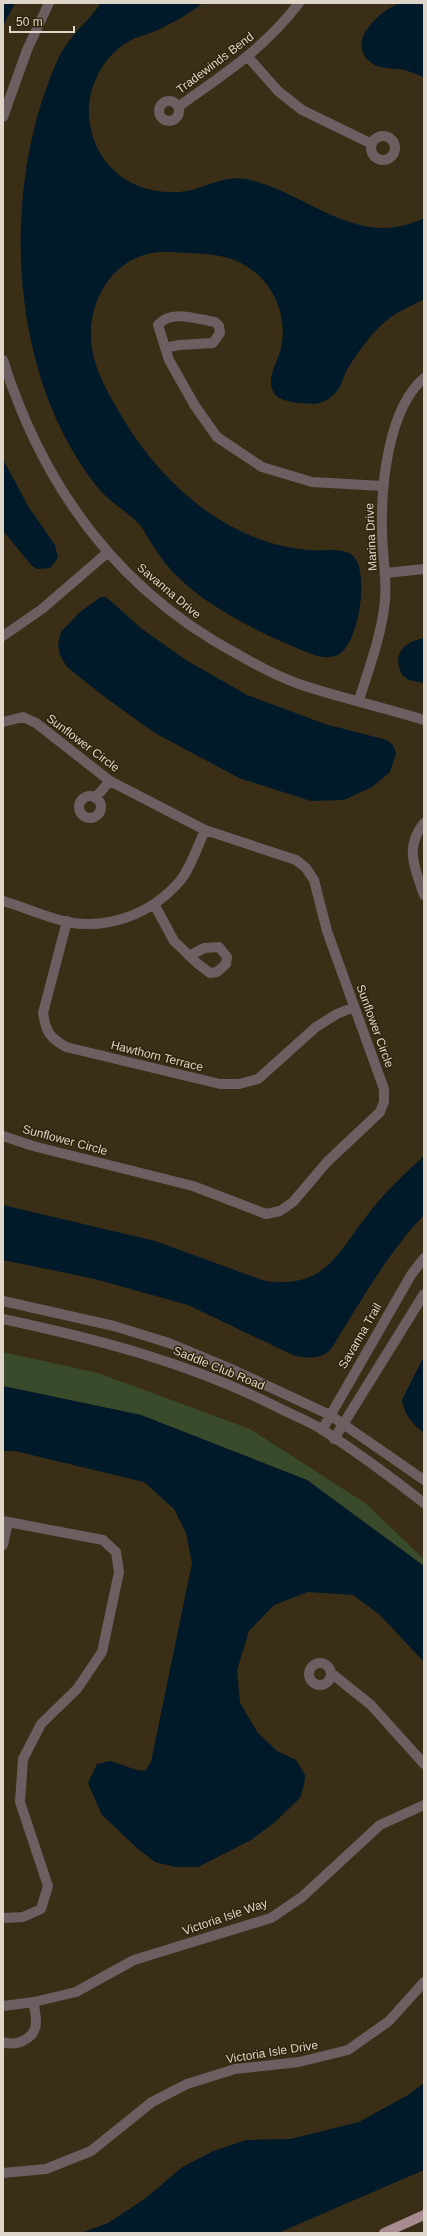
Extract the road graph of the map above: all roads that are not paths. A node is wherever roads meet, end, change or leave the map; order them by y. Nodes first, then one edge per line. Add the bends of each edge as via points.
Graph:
1 (49, 3) edge
2 (299, 3) edge
3 (248, 57) junction
4 (178, 107) dead end
5 (3, 117) edge
6 (372, 144) dead end
7 (165, 348) junction
8 (3, 360) edge
9 (424, 378) edge
10 (383, 486) junction
11 (107, 553) junction
12 (424, 569) edge
13 (386, 573) junction
14 (3, 636) edge
15 (359, 700) junction
16 (424, 720) edge
17 (3, 722) edge
18 (110, 781) junction
19 (96, 798) dead end
20 (424, 823) edge
21 (205, 830) junction
22 (424, 895) edge
23 (3, 900) edge
24 (154, 904) junction
25 (67, 922) junction
26 (189, 956) dead end
27 (354, 1007) junction
28 (3, 1136) edge
29 (424, 1258) edge
30 (424, 1294) edge
31 (3, 1301) edge
32 (3, 1319) edge
33 (330, 1415) junction
34 (343, 1424) junction
35 (322, 1430) junction
36 (334, 1438) junction
37 (424, 1480) edge
38 (424, 1503) edge
39 (5, 1521) edge
40 (3, 1545) edge
41 (331, 1673) dead end
42 (424, 1764) edge
43 (424, 1805) edge
44 (3, 1918) edge
45 (424, 1982) edge
46 (34, 2002) junction
47 (3, 2006) edge
48 (3, 2042) edge
49 (3, 2173) edge
50 (424, 2215) edge
51 (384, 2233) edge

1 - 5 street via 26,50
2 - 3 street, Tradewinds Bend via 269,38
3 - 4 street, Tradewinds Bend
3 - 6 street via 278,91 302,110
7 - 7 street via 158,326 164,318 174,316 215,322 219,326 220,333 213,343
7 - 10 street via 195,406 217,437 262,467 312,482
8 - 11 street, Savanna Drive via 15,399 51,475
9 - 10 street, Marina Drive via 402,409 390,446
10 - 13 street, Marina Drive via 382,531
11 - 14 street via 42,608
11 - 15 street, Savanna Drive via 150,595 216,643 298,683
12 - 13 street
13 - 15 street, Marina Drive via 385,602 379,632
15 - 16 street, Savanna Drive
17 - 18 street, Sunflower Circle via 23,717 36,723
18 - 19 street
18 - 21 street, Sunflower Circle
20 - 22 street via 416,833 412,849
21 - 24 street via 180,881
21 - 27 street, Sunflower Circle via 296,860 306,868 314,880 327,931
23 - 25 street
24 - 25 street via 126,918 98,924
24 - 26 street via 174,941
25 - 27 street, Hawthorn Terrace via 43,1013 46,1028 52,1039 66,1047 220,1084 239,1084 258,1079 316,1027
27 - 28 street, Sunflower Circle via 384,1089 384,1102 380,1112 327,1162 293,1202 280,1211 266,1214 193,1186 32,1146
29 - 33 street, Savanna Trail via 411,1275
30 - 34 street
31 - 33 street, Saddle Club Road via 114,1326 169,1343
32 - 35 street, Saddle Club Road via 162,1359 240,1388
33 - 34 street, Saddle Club Road
33 - 35 street, Savanna Trail
34 - 36 street
34 - 37 street, Saddle Club Road
35 - 36 street, Saddle Club Road
36 - 38 street, Saddle Club Road
39 - 40 street
39 - 44 street via 103,1540 116,1552 120,1572 102,1652 77,1688 41,1724 23,1759 20,1802 48,1886 41,1909 23,1917
41 - 42 street via 371,1705
43 - 46 street, Victoria Isle Way via 380,1825 302,1897 271,1918 134,1960 76,1992
45 - 49 street, Victoria Isle Drive via 389,2021 348,2050 299,2062 235,2069 187,2084 152,2102 91,2151 46,2169
46 - 47 street, Victoria Isle Way
46 - 48 street via 36,2023 33,2032 20,2042
50 - 51 main road

